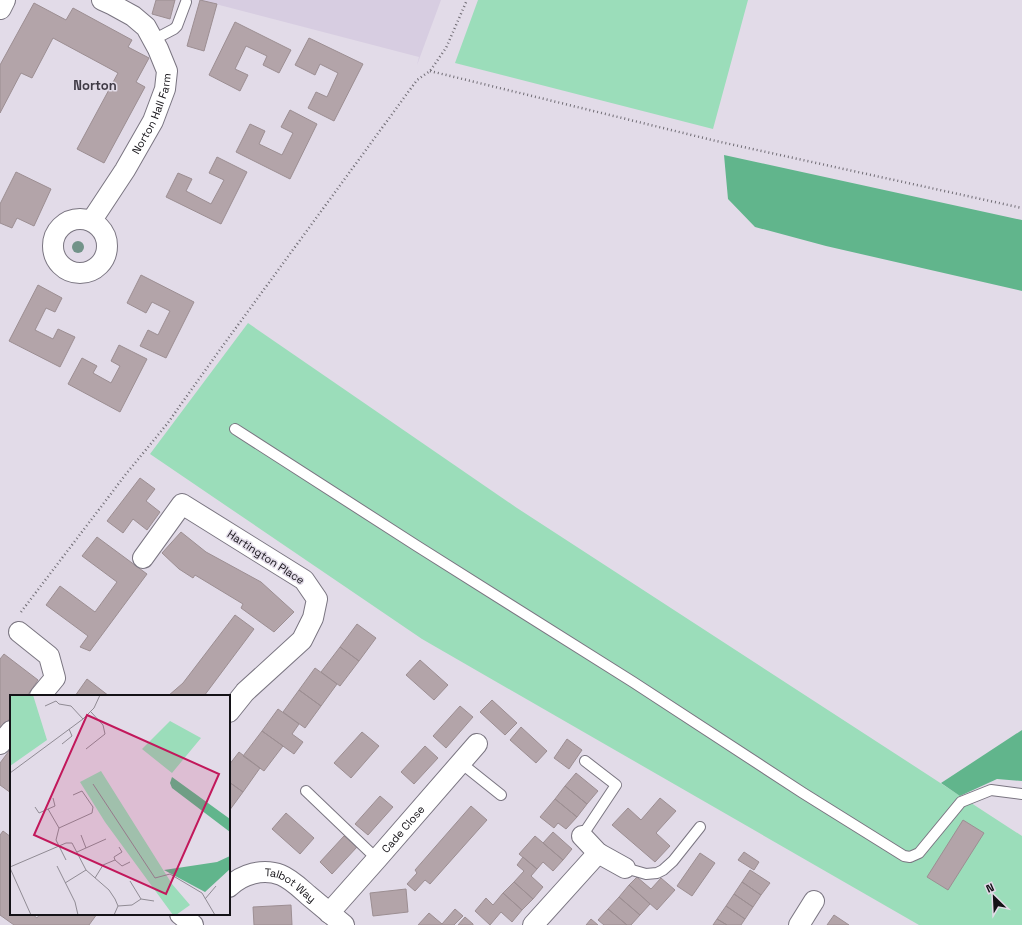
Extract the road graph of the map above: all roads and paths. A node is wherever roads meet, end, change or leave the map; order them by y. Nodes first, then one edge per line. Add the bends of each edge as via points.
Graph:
1 (4, 0) edge
2 (102, 0) edge
3 (467, 0) edge
4 (186, 2) dead end
5 (0, 8) edge
6 (153, 40) junction
7 (430, 71) junction
8 (1022, 208) edge
9 (92, 220) dead end
10 (235, 429) dead end
11 (143, 558) dead end
12 (19, 624) joint
13 (41, 695) edge
14 (230, 711) edge
15 (10, 732) edge
16 (0, 744) edge
17 (477, 744) dead end
18 (585, 761) dead end
19 (461, 763) junction
20 (306, 791) dead end
21 (1022, 794) edge
22 (501, 795) dead end
23 (700, 827) dead end
24 (582, 836) joint
25 (598, 853) junction
26 (377, 859) junction
27 (625, 868) joint
28 (230, 886) edge
29 (814, 901) dead end
30 (329, 913) junction
31 (344, 925) edge
32 (533, 925) edge
33 (799, 925) edge

1 - 5 street
2 - 6 street, Norton Hall Farm via 134,16 146,27
3 - 7 path via 446,48
4 - 6 lane via 178,26
6 - 9 street, Norton Hall Farm via 167,71 165,89 153,121
7 - 8 path via 716,141
7 - 12 path via 417,80 167,424 126,474
10 - 21 lane via 904,856 910,857 919,853 961,802 991,790
11 - 14 street, Hartington Place via 182,504 304,580 317,599 313,618 302,640 245,692
12 - 13 street via 49,656 55,678
15 - 16 street
17 - 19 street, Cade Close
18 - 24 lane via 616,785
19 - 22 lane
19 - 26 street, Cade Close
20 - 26 lane
23 - 27 lane via 664,870 646,874
24 - 25 street
25 - 27 street
25 - 32 street
26 - 30 street, Cade Close
28 - 30 street, Talbot Way via 250,874 270,872 292,881
29 - 33 street
30 - 31 street, Talbot Way

